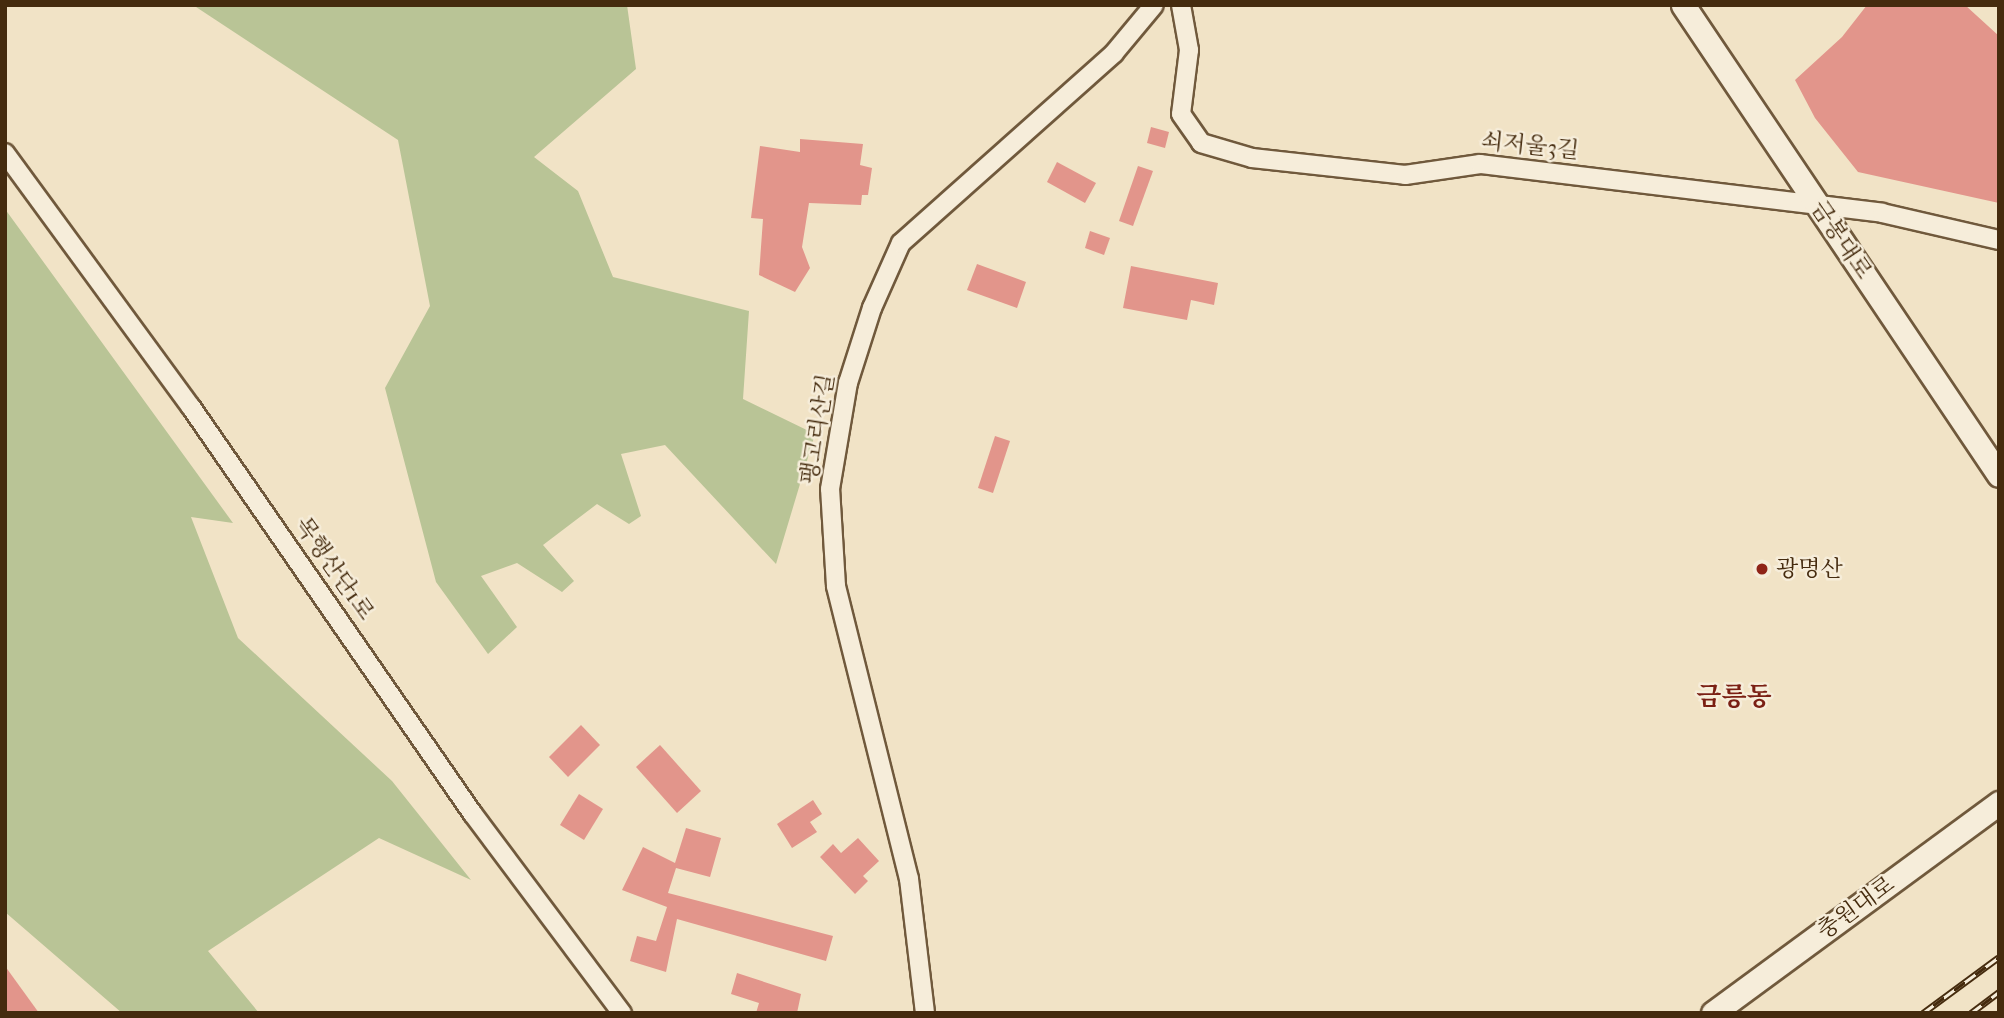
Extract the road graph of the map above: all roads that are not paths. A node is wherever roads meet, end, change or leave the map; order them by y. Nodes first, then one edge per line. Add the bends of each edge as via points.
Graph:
1 (1154, 5) edge
2 (1181, 5) edge
3 (1683, 5) edge
4 (5, 153) edge
5 (1820, 208) junction
6 (1999, 240) edge
7 (1999, 475) edge
8 (1999, 803) edge
9 (622, 1013) edge
10 (925, 1013) edge
11 (1713, 1013) edge

1 - 10 street, 팽고리산길 via 1114,53 901,243 872,308 848,383 830,489 836,586 909,879
2 - 5 street, 쇠저울3길 via 1189,50 1181,114 1201,143 1252,158 1405,175 1480,164
3 - 5 street, 금봉대로
4 - 9 street, 목행산단1로 via 191,407 473,814
5 - 6 street, 쇠저울3길 via 1882,213
5 - 7 street, 금봉대로
8 - 11 street, 충원대로

